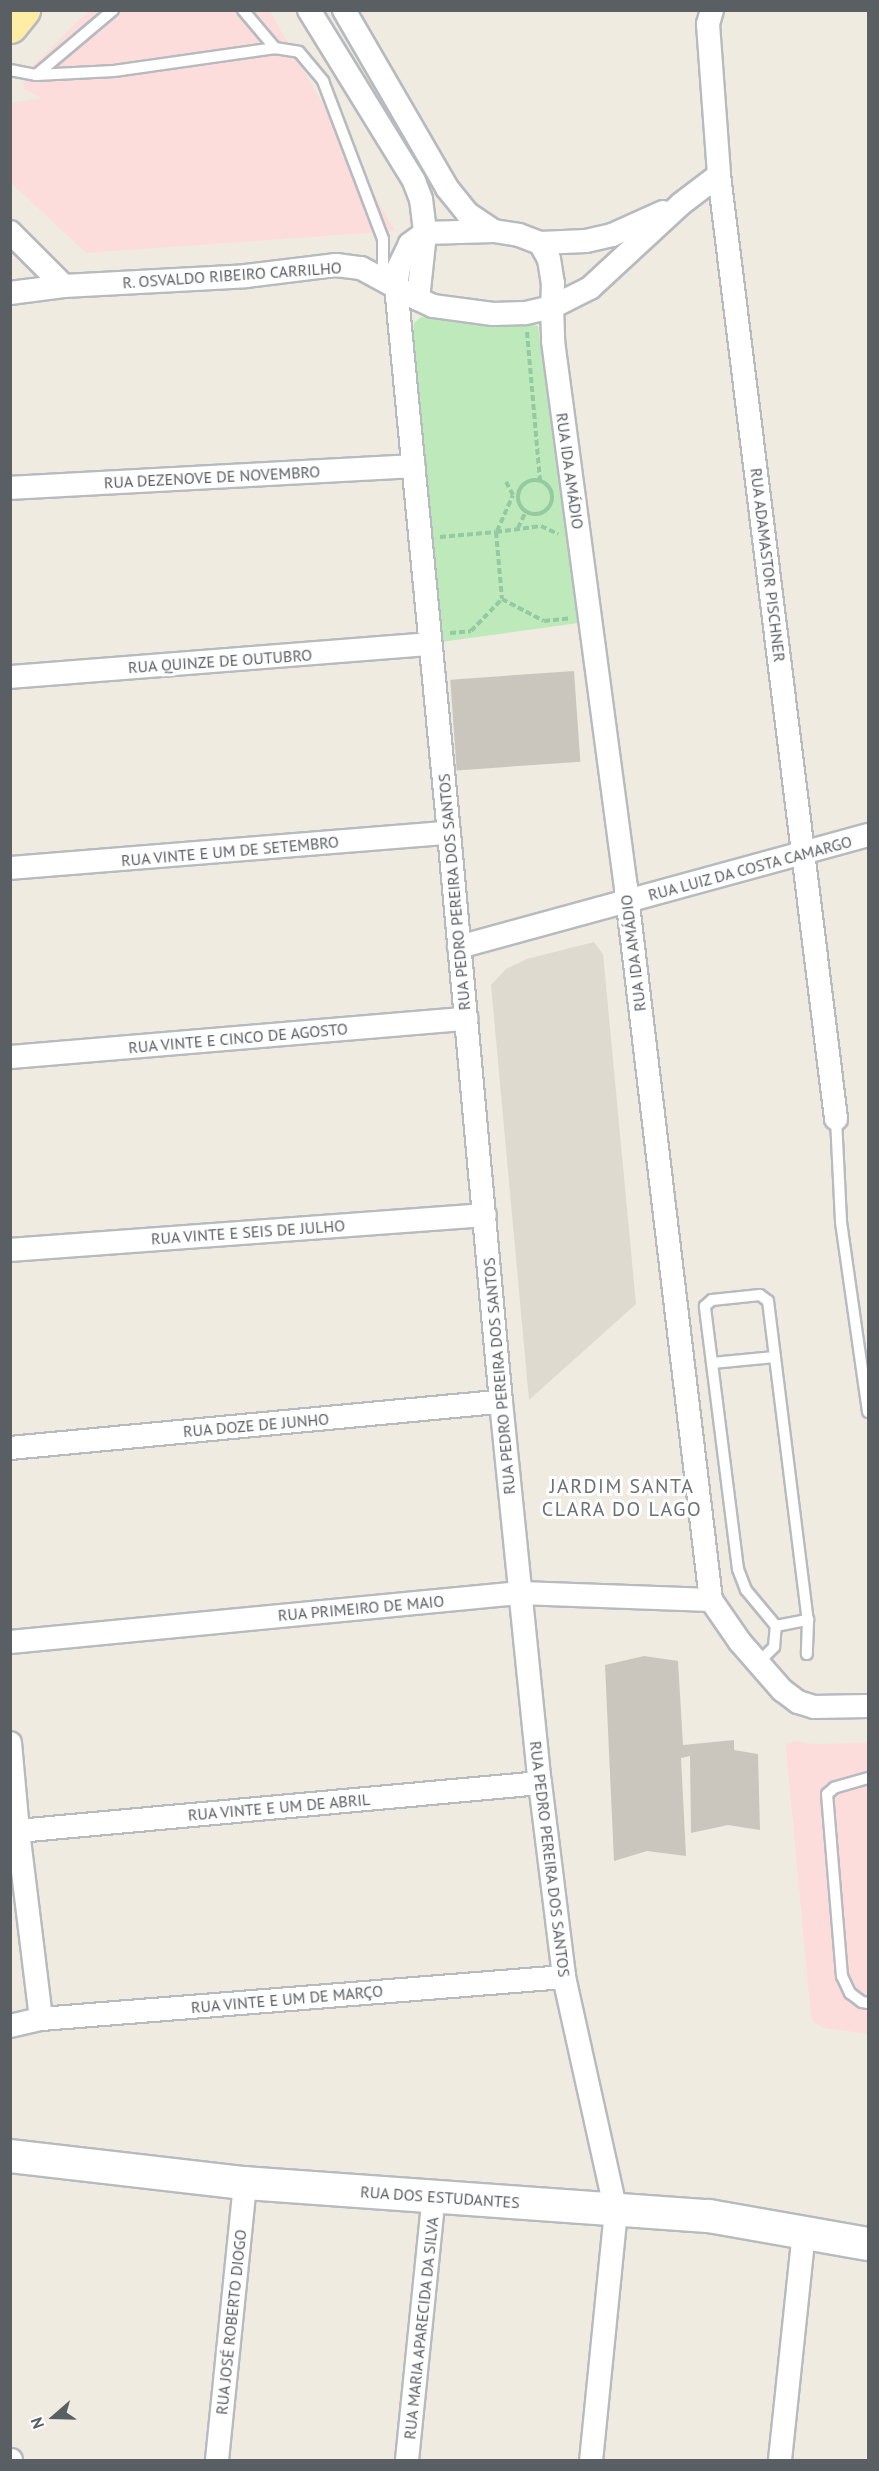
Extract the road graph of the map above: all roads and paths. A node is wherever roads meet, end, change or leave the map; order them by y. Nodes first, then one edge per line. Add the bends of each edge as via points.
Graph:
1 (23, 10) edge
2 (113, 10) edge
3 (243, 10) edge
4 (309, 10) edge
5 (344, 10) edge
6 (712, 10) edge
7 (10, 26) edge
8 (275, 48) junction
9 (10, 70) edge
10 (36, 75) junction
11 (719, 175) junction
12 (681, 204) junction
13 (494, 231) junction
14 (10, 232) edge
15 (425, 233) junction
16 (540, 243) junction
17 (389, 283) junction
18 (64, 286) junction
19 (10, 292) edge
20 (418, 299) junction
21 (552, 307) junction
22 (525, 313) junction
23 (413, 466) junction
24 (540, 480) junction
25 (506, 482) dead end
26 (10, 488) edge
27 (526, 511) junction
28 (518, 528) junction
29 (496, 531) junction
30 (563, 537) dead end
31 (436, 538) dead end
32 (502, 599) junction
33 (571, 606) dead end
34 (471, 630) dead end
35 (430, 644) junction
36 (10, 677) edge
37 (449, 833) junction
38 (868, 836) edge
39 (805, 854) junction
40 (10, 868) edge
41 (627, 901) junction
42 (459, 947) junction
43 (466, 1019) junction
44 (10, 1057) edge
45 (836, 1119) joint
46 (485, 1215) junction
47 (10, 1250) edge
48 (775, 1357) junction
49 (712, 1363) junction
50 (501, 1402) junction
51 (868, 1412) edge
52 (10, 1448) edge
53 (520, 1593) junction
54 (711, 1600) junction
55 (808, 1620) junction
56 (776, 1626) junction
57 (10, 1642) edge
58 (807, 1654) dead end
59 (758, 1663) junction
60 (868, 1706) edge
61 (10, 1743) edge
62 (868, 1778) edge
63 (540, 1783) junction
64 (18, 1832) junction
65 (564, 1977) junction
66 (868, 2003) edge
67 (41, 2019) junction
68 (10, 2026) edge
69 (10, 2156) edge
70 (245, 2183) junction
71 (434, 2195) junction
72 (616, 2211) junction
73 (804, 2232) junction
74 (868, 2244) edge
75 (217, 2460) edge
76 (407, 2460) edge
77 (591, 2460) edge
78 (780, 2460) edge

1 - 7 main road
2 - 10 lane
3 - 8 lane
4 - 15 street via 414,180
5 - 13 street via 447,188 467,213
6 - 11 street, RUA ADAMASTOR PISCHNER via 708,24
8 - 10 lane via 114,71
8 - 17 lane via 299,52 322,81 383,239
9 - 10 lane
11 - 12 street
11 - 39 street, RUA ADAMASTOR PISCHNER
12 - 16 street via 612,235 586,241
12 - 21 street, R. OSVALDO RIBEIRO CARRILHO via 590,288
13 - 15 street
13 - 16 street
14 - 18 street
15 - 17 street via 410,244
15 - 20 street
16 - 21 street, RUA IDA AMÁDIO via 549,259
17 - 18 street, R. OSVALDO RIBEIRO CARRILHO via 361,268 336,265 246,276
17 - 20 street, R. OSVALDO RIBEIRO CARRILHO
17 - 23 street, RUA PEDRO PEREIRA DOS SANTOS
18 - 19 street, R. OSVALDO RIBEIRO CARRILHO
20 - 22 street, R. OSVALDO RIBEIRO CARRILHO via 434,306
21 - 22 street, R. OSVALDO RIBEIRO CARRILHO
21 - 41 street, RUA IDA AMÁDIO via 553,341
22 - 24 path
23 - 26 street, RUA DEZENOVE DE NOVEMBRO
23 - 35 street, RUA PEDRO PEREIRA DOS SANTOS
24 - 27 path via 528,481 518,492 519,503
24 - 27 path via 549,487 550,504 537,514
25 - 29 path via 513,495
27 - 28 path
28 - 29 path
28 - 30 path via 541,526
29 - 31 path
29 - 32 path
32 - 33 path via 544,621 572,618
32 - 34 path
35 - 36 street, RUA QUINZE DE OUTUBRO
35 - 37 street, RUA PEDRO PEREIRA DOS SANTOS
37 - 40 street, RUA VINTE E UM DE SETEMBRO
37 - 42 street, RUA PEDRO PEREIRA DOS SANTOS
38 - 39 street, RUA LUIZ DA COSTA CAMARGO
39 - 41 street, RUA LUIZ DA COSTA CAMARGO
39 - 45 street, RUA ADAMASTOR PISCHNER
41 - 42 street, RUA LUIZ DA COSTA CAMARGO
41 - 54 street, RUA IDA AMÁDIO
42 - 43 street, RUA PEDRO PEREIRA DOS SANTOS
43 - 44 street, RUA VINTE E CINCO DE AGOSTO
43 - 46 street, RUA PEDRO PEREIRA DOS SANTOS
45 - 51 lane via 841,1222
46 - 47 street, RUA VINTE E SEIS DE JULHO
46 - 50 street, RUA PEDRO PEREIRA DOS SANTOS
48 - 49 lane
48 - 49 lane via 768,1301 760,1295 712,1300 705,1306
48 - 55 lane
49 - 56 lane via 738,1569 747,1590
50 - 52 street, RUA DOZE DE JUNHO
50 - 53 street, RUA PEDRO PEREIRA DOS SANTOS
53 - 54 street, RUA PRIMEIRO DE MAIO
53 - 57 street, RUA PRIMEIRO DE MAIO
53 - 63 street, RUA PEDRO PEREIRA DOS SANTOS
54 - 59 street
55 - 56 lane
55 - 58 lane
56 - 59 lane via 774,1647
59 - 60 street via 798,1702 814,1707
61 - 64 street
62 - 66 lane via 834,1788 827,1794 842,1976 850,1993
63 - 64 street, RUA VINTE E UM DE ABRIL
63 - 65 street, RUA PEDRO PEREIRA DOS SANTOS
64 - 67 street
65 - 67 street, RUA VINTE E UM DE MARÇO
65 - 72 street, RUA PEDRO PEREIRA DOS SANTOS
67 - 68 street, RUA VINTE E UM DE MARÇO
69 - 70 street, RUA DOS ESTUDANTES
70 - 71 street, RUA DOS ESTUDANTES
70 - 75 street, RUA JOSÉ ROBERTO DIOGO
71 - 72 street, RUA DOS ESTUDANTES
71 - 76 street, RUA MARIA APARECIDA DA SILVA
72 - 73 street, RUA DOS ESTUDANTES via 709,2216
72 - 77 street, RUA PEDRO PEREIRA DOS SANTOS
73 - 74 street, RUA DOS ESTUDANTES
73 - 78 street

